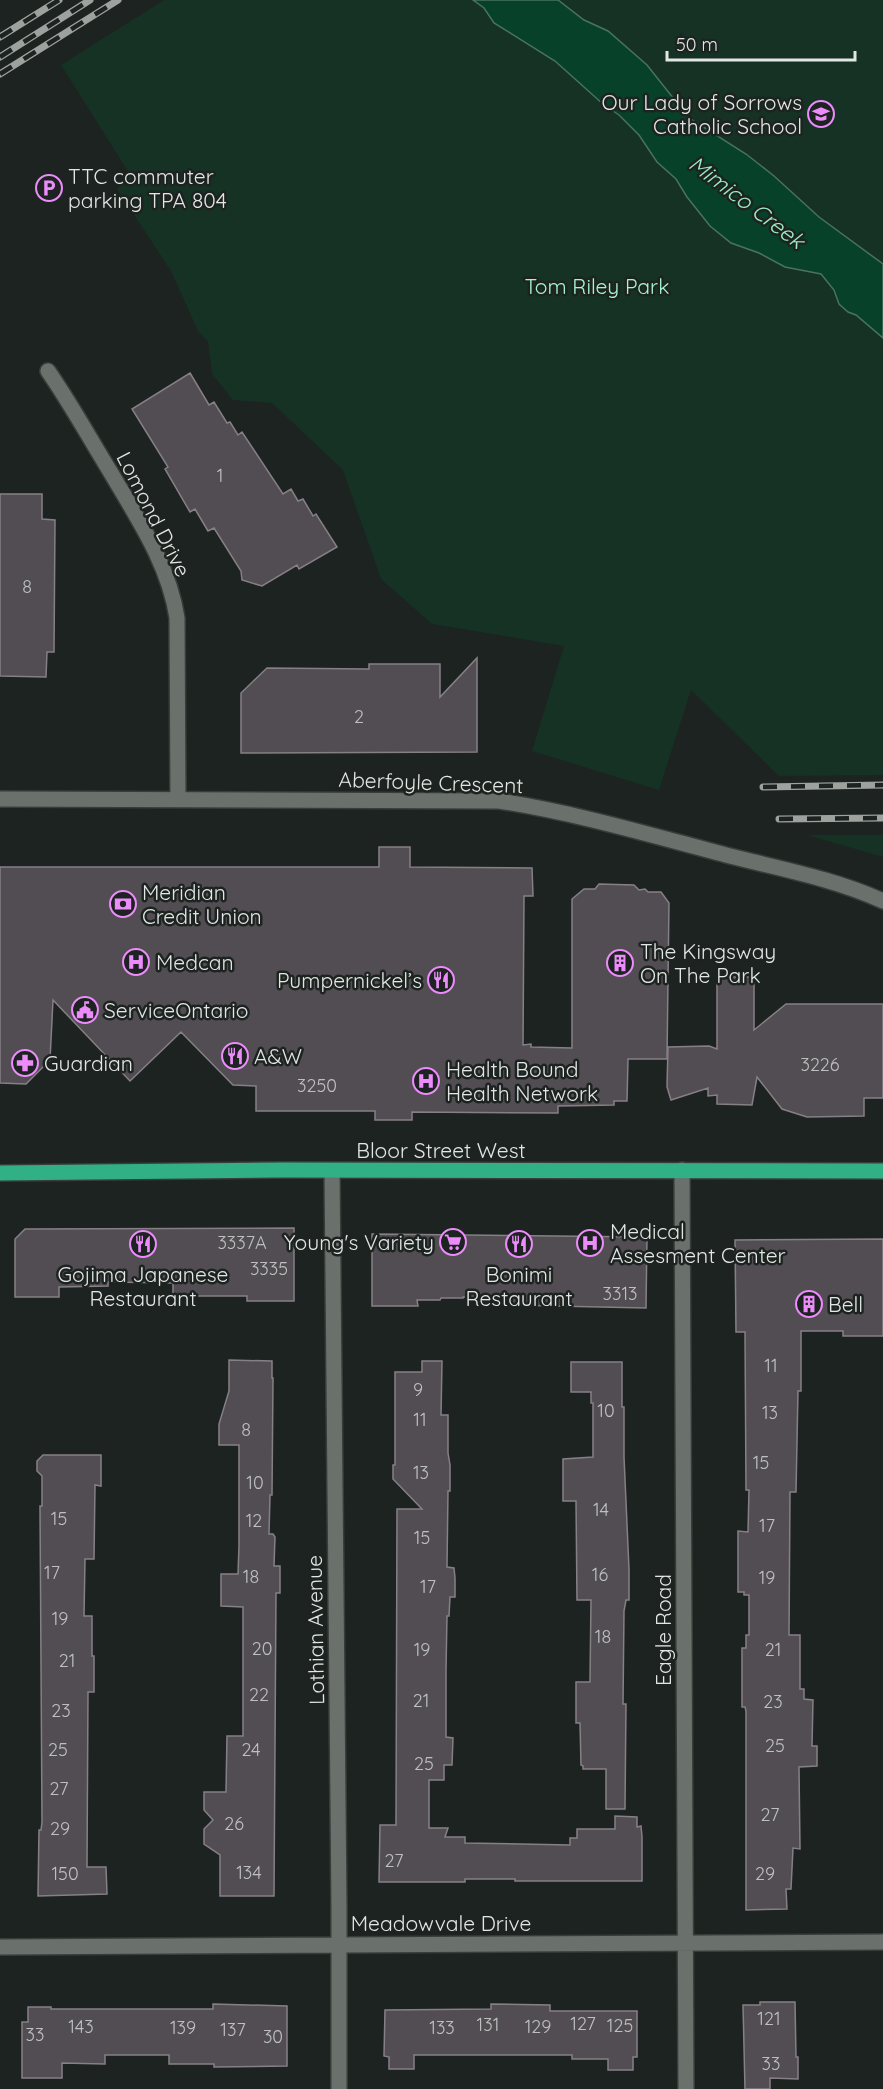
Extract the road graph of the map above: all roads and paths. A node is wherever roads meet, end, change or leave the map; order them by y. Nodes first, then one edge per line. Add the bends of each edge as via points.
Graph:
1 (48, 371) dead end
2 (178, 798) junction
3 (0, 799) edge
4 (883, 901) edge
5 (682, 1170) junction
6 (332, 1171) junction
7 (883, 1172) edge
8 (0, 1173) edge
9 (883, 1942) edge
10 (685, 1943) junction
11 (340, 1945) junction
12 (0, 1947) edge
13 (339, 2089) edge
14 (686, 2089) edge

1 - 2 street, Lomond Drive via 139,520 174,600
2 - 3 street, Aberfoyle Crescent
2 - 4 street, Aberfoyle Crescent via 499,801 672,840 846,886
5 - 6 main road, Bloor Street West
5 - 7 main road, Bloor Street West
5 - 10 street, Eagle Road
6 - 8 main road, Bloor Street West
6 - 11 street, Lothian Avenue
9 - 10 street, Meadowvale Drive
10 - 11 street, Meadowvale Drive
10 - 14 street, Eagle Road
11 - 12 street, Meadowvale Drive
11 - 13 street, Lothian Avenue

